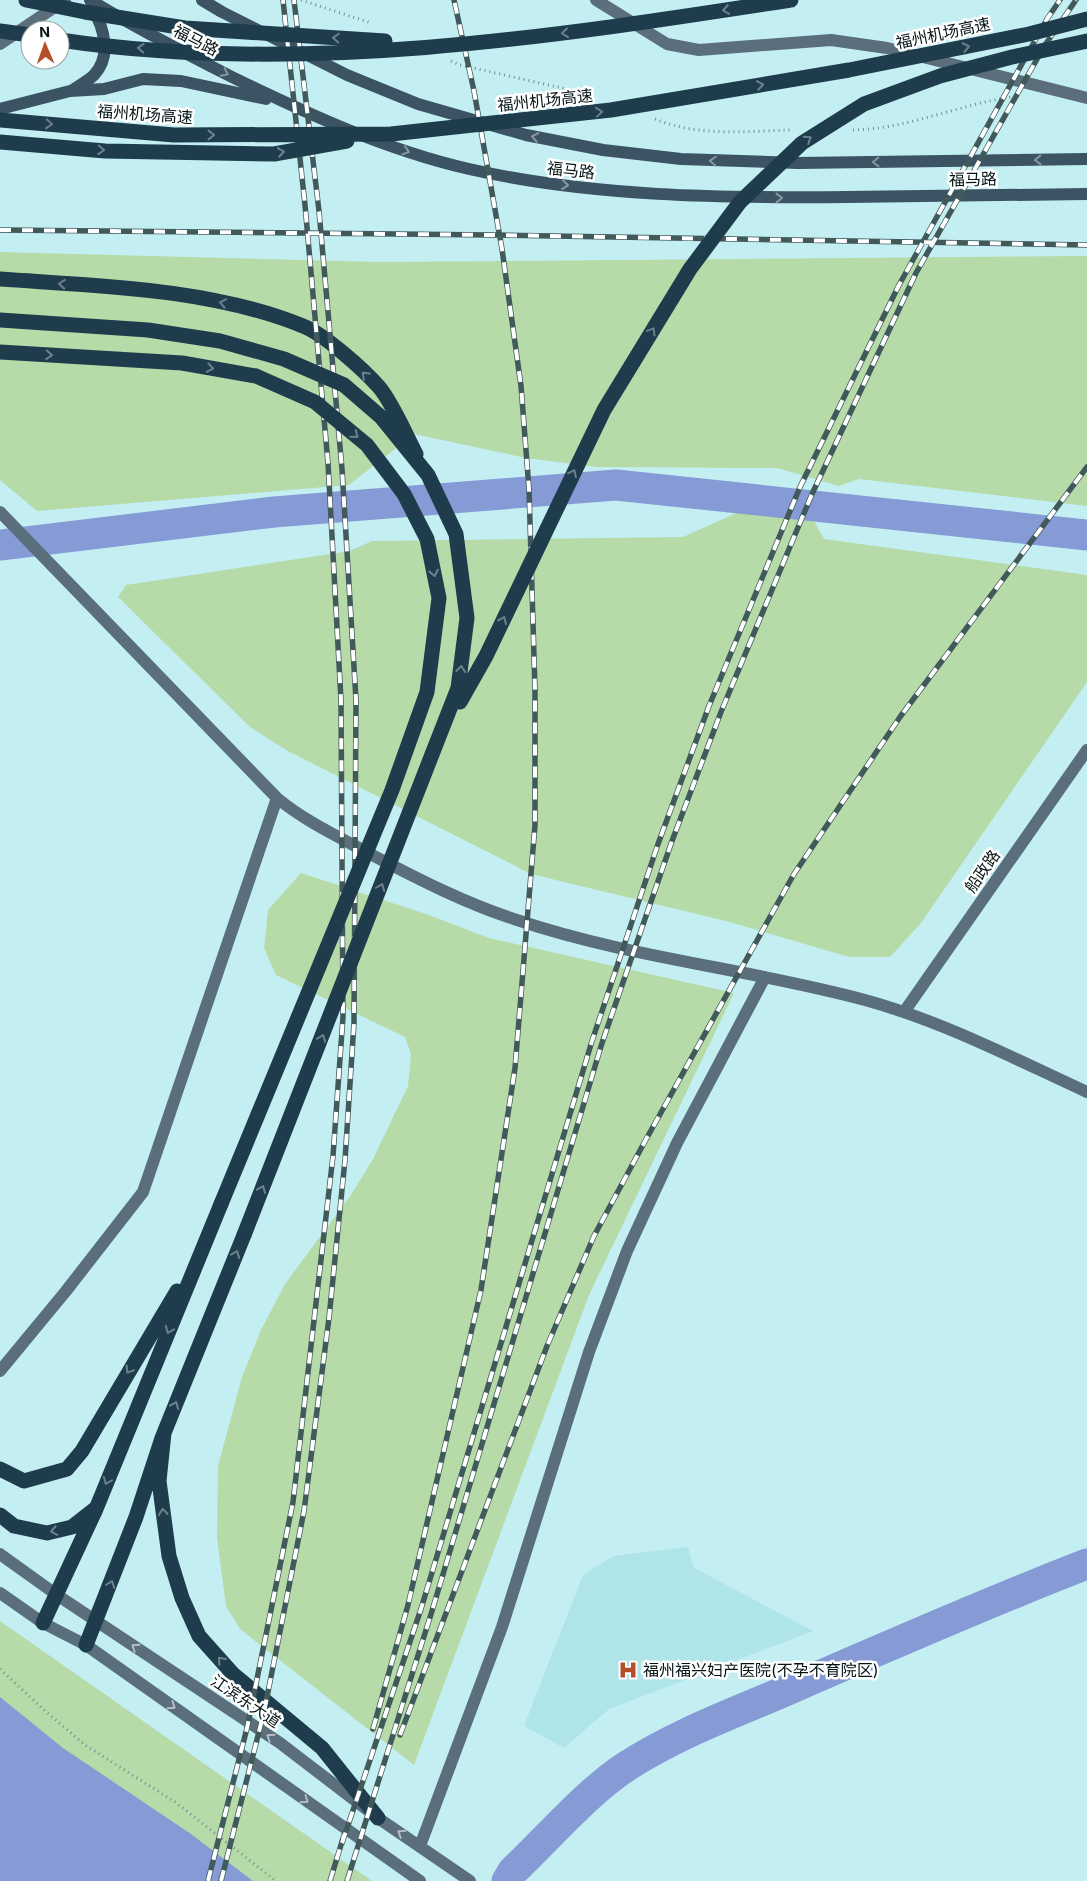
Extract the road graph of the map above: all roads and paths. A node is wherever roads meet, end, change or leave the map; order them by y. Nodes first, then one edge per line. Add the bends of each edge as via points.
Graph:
1 (26, 0) edge
2 (65, 0) edge
3 (88, 0) edge
4 (202, 0) edge
5 (596, 0) edge
6 (791, 0) edge
7 (1087, 19) edge
8 (0, 30) edge
9 (20, 33) edge
10 (1087, 41) edge
11 (70, 42) edge
12 (0, 44) edge
13 (454, 45) junction
14 (70, 91) junction
15 (1087, 98) edge
16 (286, 103) junction
17 (0, 109) edge
18 (0, 120) edge
19 (391, 134) junction
20 (0, 142) edge
21 (1087, 159) edge
22 (1087, 194) edge
23 (0, 279) edge
24 (0, 320) edge
25 (0, 352) edge
26 (428, 475) junction
27 (0, 512) edge
28 (438, 740) junction
29 (1087, 750) edge
30 (277, 798) junction
31 (765, 977) junction
32 (904, 1012) junction
33 (1087, 1092) edge
34 (200, 1254) junction
35 (0, 1371) edge
36 (164, 1433) junction
37 (0, 1469) edge
38 (96, 1508) junction
39 (0, 1515) edge
40 (0, 1554) edge
41 (0, 1593) edge
42 (57, 1594) junction
43 (97, 1622) junction
44 (43, 1623) junction
45 (86, 1645) junction
46 (0, 1669) edge
47 (378, 1818) junction
48 (420, 1846) junction
49 (276, 1881) edge
50 (420, 1881) edge
51 (470, 1881) edge

13 -> 1 highway, bridge via 185,28
2 - 12 street
3 - 14 main road via 101,22 105,51 95,74
3 -> 16 main road, 福马路 via 143,32
21 -> 4 main road, 福马路 via 798,163 682,159 603,150 496,128 382,90
5 - 15 street via 667,44 699,50 831,40 887,48
6 -> 13 highway, bridge via 618,27
19 -> 7 highway, 福州机场高速, bridge via 611,110 849,70 1029,34
8 - 9 highway, bridge
28 -> 10 highway, bridge via 486,656 604,410 690,269 740,202 802,143 864,104 940,76
13 -> 11 highway, bridge via 344,52 226,53
14 - 16 main road via 104,90 143,79 181,81
14 - 17 main road
16 -> 22 main road, 福马路 via 432,160 543,183 705,197
18 -> 19 highway, 福州机场高速, bridge via 174,135
20 -> 19 highway, bridge via 105,151 274,154
26 -> 23 highway, bridge via 380,388 342,352 304,326 248,308 171,293
24 - 26 highway, bridge via 148,330 220,341 284,359 344,385 381,417
25 -> 34 highway, bridge via 182,363 256,376 315,402 367,444 404,494 427,539 439,598 427,692 392,790
28 -> 26 highway, bridge via 458,688 467,618 456,534
27 - 30 street
36 -> 28 highway, bridge
29 - 32 street, 船政路
30 - 31 street via 330,833 431,886 491,911 586,940
30 - 35 street via 143,1192
31 - 32 street via 839,993
31 - 48 street via 678,1143 627,1251 589,1352 502,1627
32 - 33 street
34 -> 37 highway via 82,1451 67,1469 24,1481
34 -> 38 highway
43 -> 36 highway
47 -> 36 highway via 322,1748 233,1674 199,1636 182,1598 169,1556 159,1481
38 -> 39 highway via 72,1527 47,1532 14,1526
38 - 42 highway
40 - 42 street, 江滨东大道
41 - 44 street
42 - 43 street, 江滨东大道
42 - 44 highway
43 - 45 highway
47 -> 43 street, 江滨东大道 via 280,1743
44 - 45 street
45 -> 50 street
46 - 49 path via 85,1745 175,1802
48 -> 47 street, 江滨东大道
48 - 51 street, 江滨东大道

